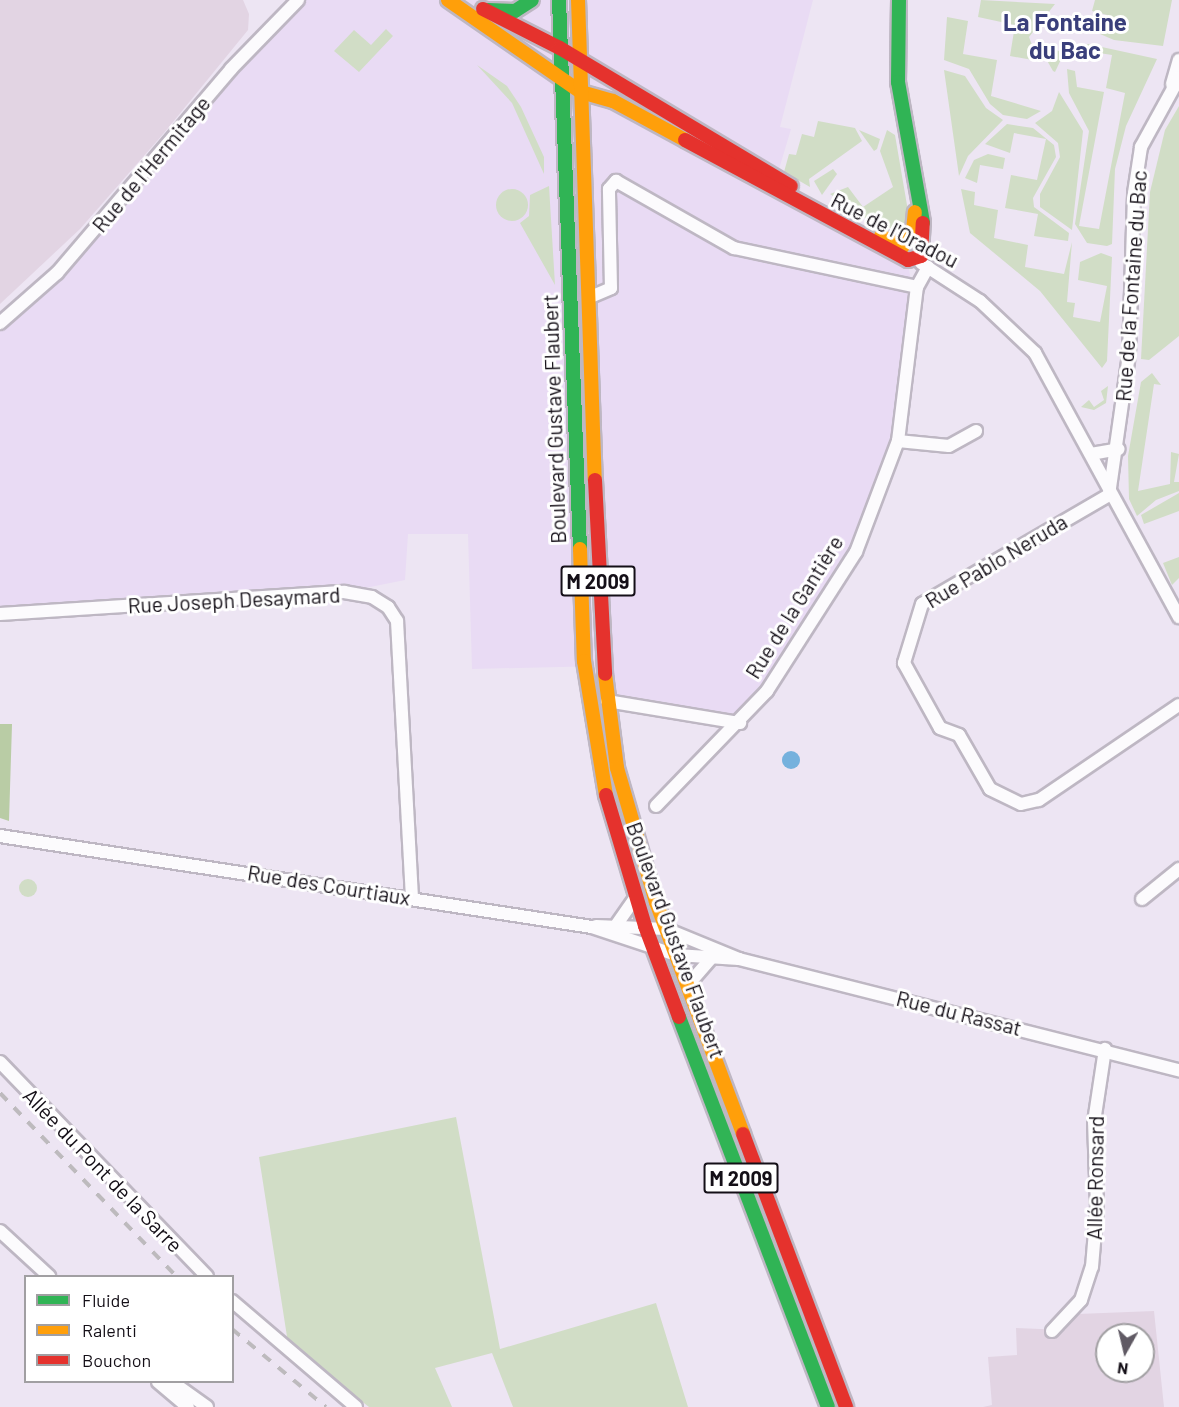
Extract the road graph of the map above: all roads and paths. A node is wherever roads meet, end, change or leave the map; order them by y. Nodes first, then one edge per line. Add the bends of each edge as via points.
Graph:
1 (298, 0) edge
2 (448, 0) edge
3 (464, 0) edge
4 (532, 0) edge
5 (559, 0) edge
6 (578, 0) edge
7 (899, 0) edge
8 (480, 8) junction
9 (560, 48) junction
10 (1179, 60) edge
11 (581, 63) junction
12 (562, 76) junction
13 (1176, 81) edge
14 (581, 92) junction
15 (916, 201) junction
16 (902, 247) junction
17 (914, 259) junction
18 (928, 267) junction
19 (917, 287) junction
20 (588, 298) junction
21 (0, 323) edge
22 (976, 431) dead end
23 (898, 441) junction
24 (1119, 449) junction
25 (1090, 454) junction
26 (1109, 495) junction
27 (1176, 613) edge
28 (0, 614) edge
29 (607, 701) junction
30 (1179, 705) edge
31 (741, 723) junction
32 (656, 806) dead end
33 (0, 836) edge
34 (1179, 869) edge
35 (412, 898) junction
36 (635, 898) junction
37 (1142, 899) dead end
38 (617, 924) junction
39 (645, 926) junction
40 (592, 927) junction
41 (666, 929) junction
42 (654, 949) junction
43 (676, 955) junction
44 (711, 958) junction
45 (739, 959) junction
46 (687, 986) junction
47 (1105, 1049) junction
48 (0, 1062) edge
49 (1179, 1070) edge
50 (0, 1231) edge
51 (48, 1275) edge
52 (206, 1275) edge
53 (234, 1302) edge
54 (1052, 1331) dead end
55 (159, 1383) edge
56 (173, 1383) edge
57 (188, 1407) edge
58 (207, 1407) edge
59 (356, 1407) edge
60 (828, 1407) edge
61 (846, 1407) edge

1 - 21 street, Rue de l'Hermitage via 231,69 57,273
2 - 12 main road
3 - 8 main road, Rue de l'Oradou
4 - 8 main road via 515,10
5 - 9 main road, Boulevard Gustave Flaubert / M 2009
6 - 11 main road, Boulevard Gustave Flaubert / M 2009
7 - 15 main road via 898,82
8 - 9 main road, Rue de l'Oradou
9 - 11 main road, Rue de l'Oradou
9 - 12 main road, Boulevard Gustave Flaubert / M 2009
10 - 13 street, Rue de la Fontaine du Bac
11 - 14 main road, Boulevard Gustave Flaubert / M 2009
11 - 16 main road, Rue de l'Oradou
12 - 14 main road
12 - 36 main road, Boulevard Gustave Flaubert / M 2009 via 584,666 609,811
13 - 24 street, Rue de la Fontaine du Bac via 1141,147 1134,192 1129,354
14 - 17 main road, Rue de l'Oradou via 613,101 899,258
14 - 20 main road, Boulevard Gustave Flaubert / M 2009
15 - 16 main road via 913,230
15 - 17 main road via 922,249
16 - 17 street
17 - 18 street, Rue de l'Oradou
18 - 19 street
18 - 25 street, Rue de l'Oradou via 980,301 1027,344
19 - 20 street via 734,248 616,181 609,189 612,288
19 - 23 street, Rue de la Gantière
20 - 29 main road, Boulevard Gustave Flaubert / M 2009
22 - 23 street via 949,446
23 - 31 street, Rue de la Gantière via 856,552 767,692
24 - 25 street
24 - 26 street, Rue de la Fontaine du Bac
25 - 26 street, Rue de l'Oradou
26 - 27 street, Rue de l'Oradou
26 - 30 street, Rue Pablo Neruda via 922,604 904,663 940,728 959,735 990,789 1021,804 1039,800
28 - 35 street, Rue Joseph Desaymard via 344,592 372,597 388,607 398,621
29 - 31 street
29 - 41 main road, Boulevard Gustave Flaubert / M 2009 via 628,814
31 - 32 street, Rue de la Gantière
33 - 35 street, Rue des Courtiaux
34 - 37 street
35 - 40 street, Rue des Courtiaux
36 - 38 street
36 - 39 main road, Boulevard Gustave Flaubert / M 2009
38 - 39 street
38 - 40 street
39 - 41 street, Rue du Rassat
39 - 42 main road, Boulevard Gustave Flaubert / M 2009
40 - 42 street, Rue des Courtiaux
41 - 43 main road, Boulevard Gustave Flaubert / M 2009
41 - 45 street, Rue du Rassat
42 - 43 street, Rue des Courtiaux
42 - 60 main road, Boulevard Gustave Flaubert / M 2009
43 - 44 street, Rue du Rassat
43 - 46 main road, Boulevard Gustave Flaubert / M 2009
44 - 45 street, Rue du Rassat
44 - 46 street
45 - 47 street, Rue du Rassat
46 - 61 main road, Boulevard Gustave Flaubert / M 2009
47 - 49 street, Rue du Rassat
47 - 54 street, Allée Ronsard via 1094,1122 1097,1207 1092,1266 1081,1300
48 - 52 street, Allée du Pont de la Sarre
50 - 51 street
53 - 59 street
55 - 57 street
56 - 58 street

